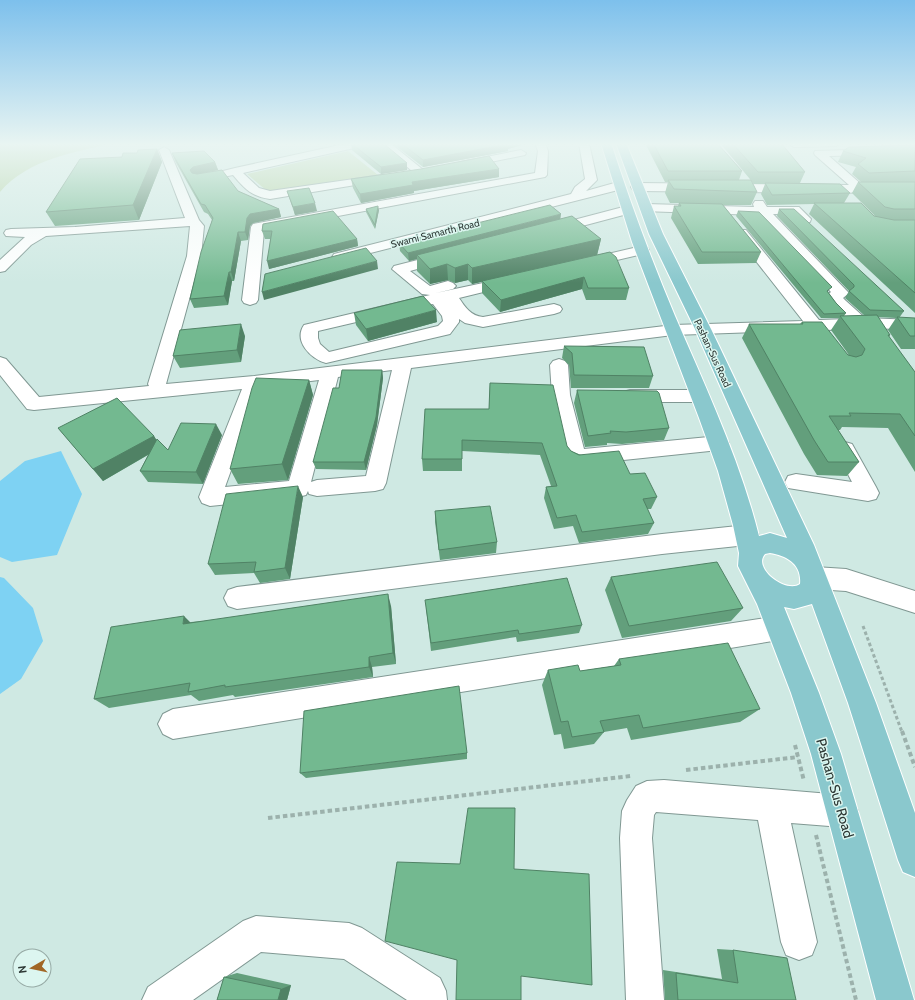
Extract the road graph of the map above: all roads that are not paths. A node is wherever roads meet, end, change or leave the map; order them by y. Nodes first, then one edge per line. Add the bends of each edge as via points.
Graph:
1 (838, 189) edge
2 (180, 190) edge
3 (254, 190) edge
4 (307, 190) edge
5 (461, 190) edge
6 (580, 190) edge
7 (604, 190) edge
8 (619, 190) edge
9 (638, 190) edge
10 (751, 190) edge
11 (576, 197) junction
12 (848, 199) edge
13 (646, 208) junction
14 (627, 210) junction
15 (723, 210) junction
16 (762, 211) junction
17 (193, 222) junction
18 (774, 223) junction
19 (11, 232) dead end
20 (43, 232) junction
21 (542, 232) edge
22 (640, 245) junction
23 (459, 254) edge
24 (330, 259) edge
25 (573, 261) edge
26 (0, 268) edge
27 (268, 275) edge
28 (252, 279) junction
29 (442, 297) junction
30 (250, 300) dead end
31 (554, 309) dead end
32 (908, 317) edge
33 (867, 324) junction
34 (816, 325) junction
35 (703, 329) junction
36 (673, 330) junction
37 (885, 342) edge
38 (831, 346) edge
39 (0, 362) edge
40 (403, 363) junction
41 (559, 365) dead end
42 (330, 373) junction
43 (254, 382) junction
44 (161, 391) junction
45 (615, 396) edge
46 (700, 396) junction
47 (719, 442) junction
48 (845, 449) edge
49 (796, 482) dead end
50 (317, 488) dead end
51 (749, 544) junction
52 (812, 570) junction
53 (759, 582) junction
54 (237, 598) dead end
55 (915, 602) edge
56 (779, 628) junction
57 (173, 724) dead end
58 (771, 804) junction
59 (842, 810) junction
60 (915, 860) edge
61 (799, 942) dead end
62 (162, 1000) edge
63 (428, 1000) edge
64 (645, 1000) edge
65 (895, 1000) edge

1 - 12 street
2 - 17 street
3 - 4 street via 257,193 270,195
5 - 28 street via 258,227
6 - 11 street
7 - 11 street, Swami Samarth Road
8 - 14 main road
9 - 13 main road, Pashan-Sus Road
10 - 16 street
11 - 24 street, Swami Samarth Road
13 - 15 street
13 - 35 main road, Pashan-Sus Road via 656,234
14 - 21 street
14 - 22 main road
15 - 16 street
15 - 34 street
16 - 18 street
16 - 18 street via 795,210 808,217
17 - 20 street
17 - 44 street via 196,226 194,256 157,384
18 - 33 street via 841,293 834,296 840,304
19 - 20 street
20 - 26 street via 26,242
22 - 25 street
22 - 36 main road
23 - 29 street via 399,270 427,291 523,273
27 - 28 street
28 - 30 street
29 - 29 street via 452,322 444,330 326,358 310,344 310,328
29 - 31 street via 472,321 483,322
32 - 33 street
33 - 34 street
33 - 37 street
34 - 35 street
34 - 38 street
35 - 36 street
35 - 52 main road, Pashan-Sus Road
36 - 40 street
36 - 46 main road
39 - 44 street via 34,404
40 - 42 street
40 - 50 street via 375,483
41 - 47 street via 569,396 576,457
42 - 43 street
42 - 43 street via 298,489 210,497
43 - 44 street
45 - 46 street
46 - 47 main road
47 - 51 main road
48 - 49 street via 868,493
51 - 52 main road via 758,546 770,543 784,546 797,552
51 - 53 main road, Pashan-Sus Road via 750,567
51 - 54 street via 662,544
52 - 53 main road via 812,589 803,596 789,597 773,592
52 - 55 street
52 - 60 main road, Pashan-Sus Road via 862,703
53 - 56 main road, Pashan-Sus Road
56 - 57 street
56 - 59 main road, Pashan-Sus Road via 805,693
58 - 59 street
58 - 61 street
58 - 64 street via 647,797 638,811 636,838
59 - 65 main road, Pashan-Sus Road
62 - 63 street via 256,934 349,941 427,992

